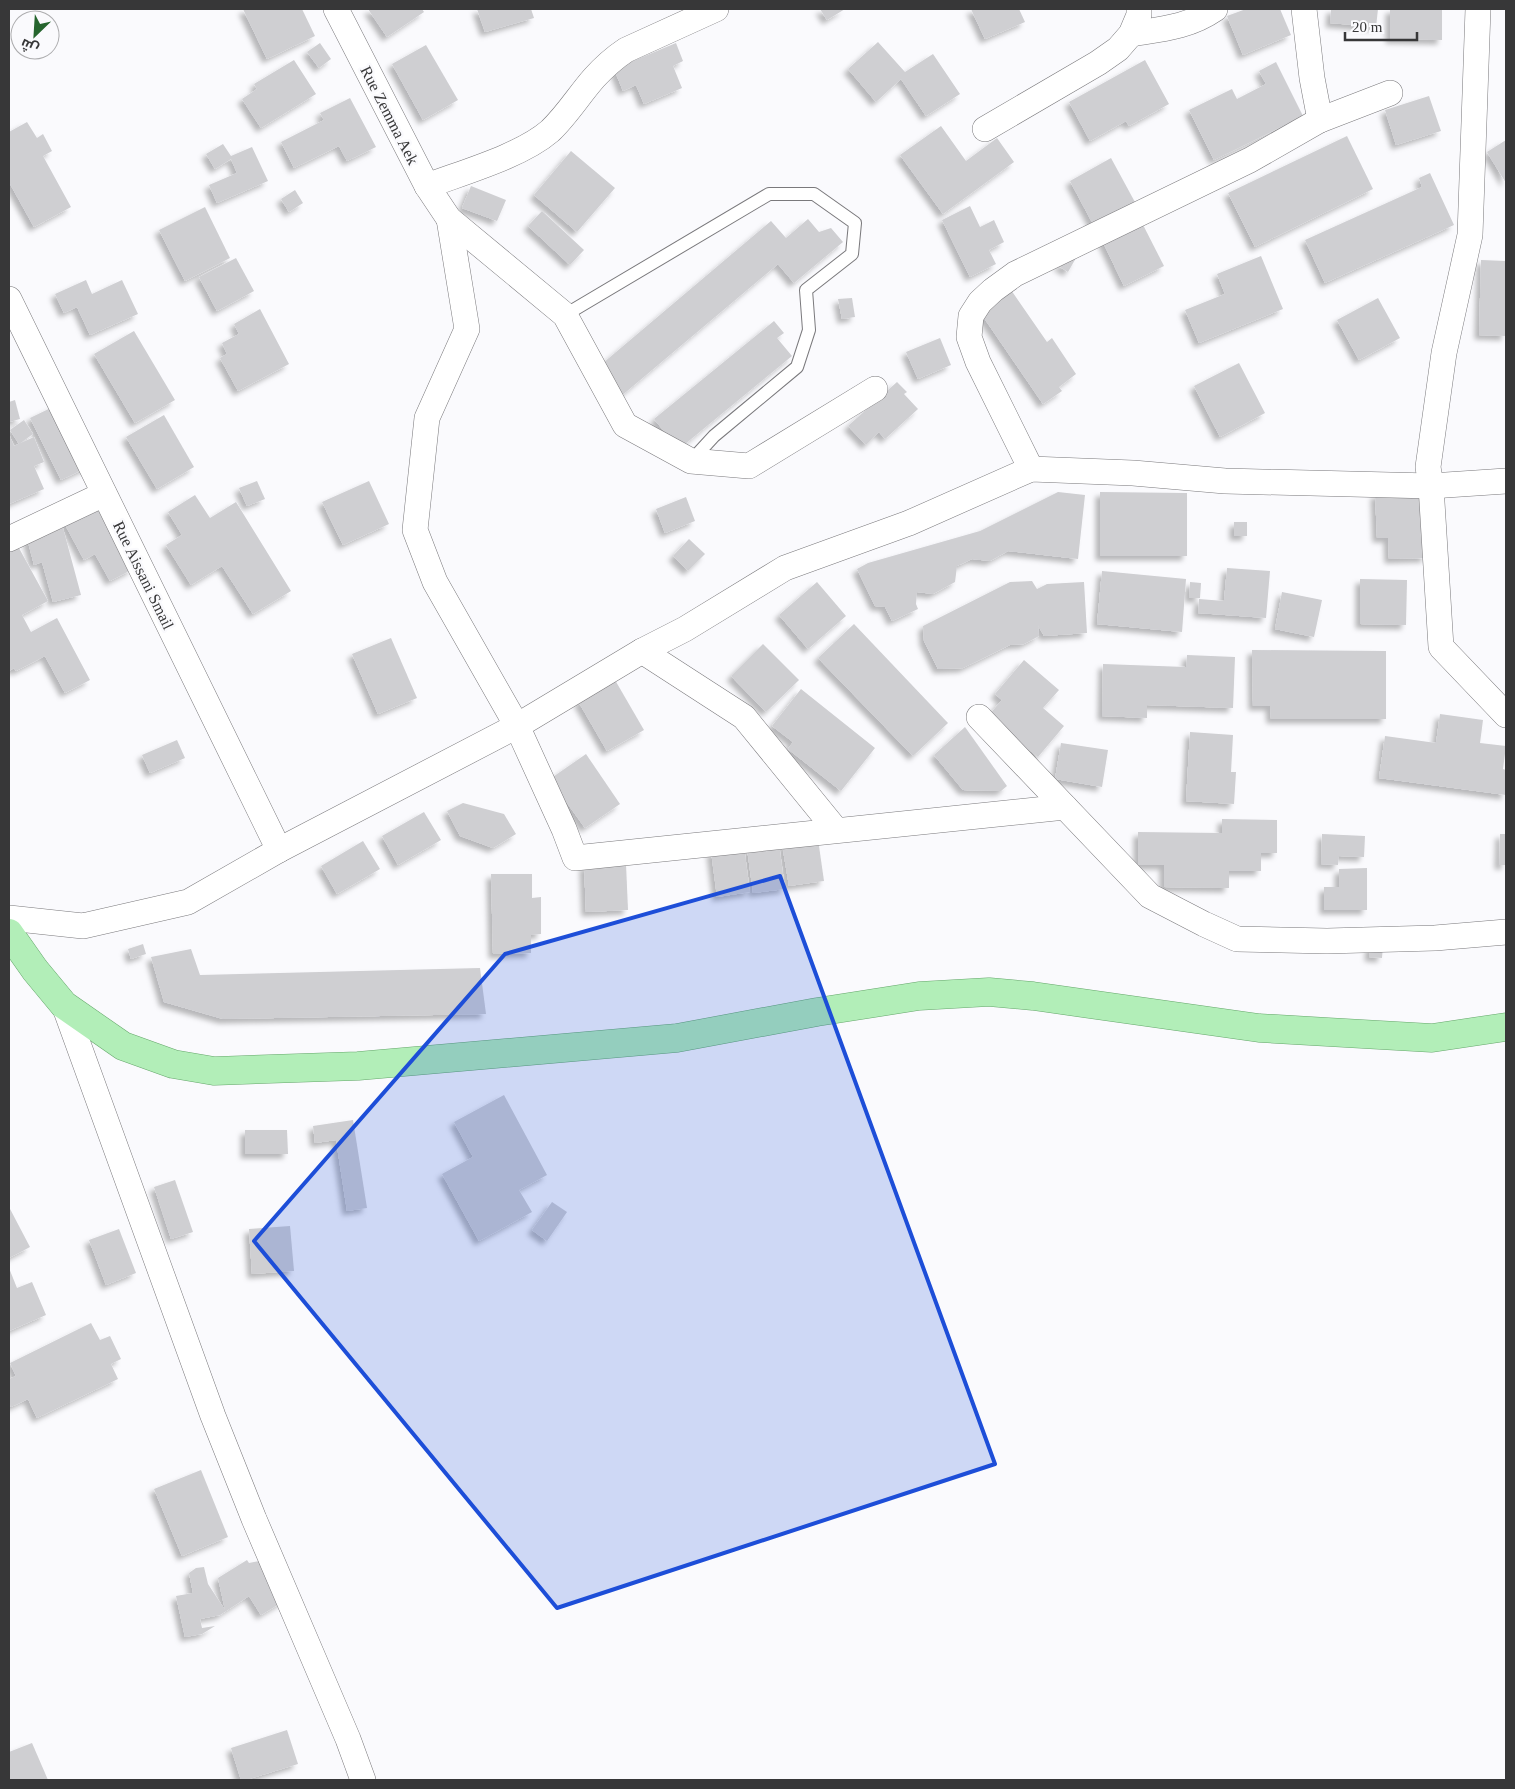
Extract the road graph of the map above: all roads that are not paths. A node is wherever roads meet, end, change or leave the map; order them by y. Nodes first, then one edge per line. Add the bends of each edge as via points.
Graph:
1 (336, 9) edge
2 (716, 9) edge
3 (1139, 9) edge
4 (1215, 9) edge
5 (1304, 9) edge
6 (1478, 9) edge
7 (1131, 34) junction
8 (1390, 93) dead end
9 (1320, 120) junction
10 (985, 129) dead end
11 (427, 186) junction
12 (449, 219) junction
13 (9, 299) edge
14 (565, 314) junction
15 (876, 390) dead end
16 (691, 460) junction
17 (1031, 469) junction
18 (1506, 481) edge
19 (1431, 486) junction
20 (104, 494) junction
21 (9, 539) edge
22 (642, 651) junction
23 (1506, 715) edge
24 (979, 717) dead end
25 (517, 726) junction
26 (1065, 807) junction
27 (836, 830) junction
28 (279, 850) junction
29 (9, 918) edge
30 (1506, 932) edge
31 (9, 934) edge
32 (64, 1005) junction
33 (1506, 1027) edge
34 (363, 1780) edge

1 - 11 street, Rue Zemma Aek
2 - 11 street via 614,58 549,132 534,143
3 - 7 street
4 - 7 street via 1176,27
5 - 9 street
6 - 19 street via 1470,235 1444,353 1428,467
7 - 10 street via 1118,49 1098,63
8 - 9 street
9 - 17 street via 1250,160 1015,274 980,302 971,316 969,337
11 - 12 street, Rue Zemma Aek
12 - 14 street
12 - 25 street via 467,330 427,418 415,530 435,582
13 - 20 street, Rue Aissani Smail
14 - 16 street via 625,425
14 - 16 lane via 769,194 814,194 855,223 852,254 806,290 809,330 797,367 714,436
15 - 16 street via 749,466
17 - 19 street via 1224,481
17 - 22 street via 909,523 785,568
18 - 19 street
19 - 23 street via 1440,647
20 - 21 street
20 - 28 street, Rue Aissani Smail
22 - 25 street
22 - 27 street via 744,717
24 - 26 street
25 - 27 street via 575,858
25 - 28 street
26 - 27 street
26 - 30 street via 1150,896 1237,939 1327,941
28 - 29 street via 188,902 83,926
31 - 32 main road
32 - 33 main road via 123,1046 173,1064 214,1071 358,1066 677,1038 919,996 989,992 1259,1028 1432,1038
32 - 34 street via 213,1416

